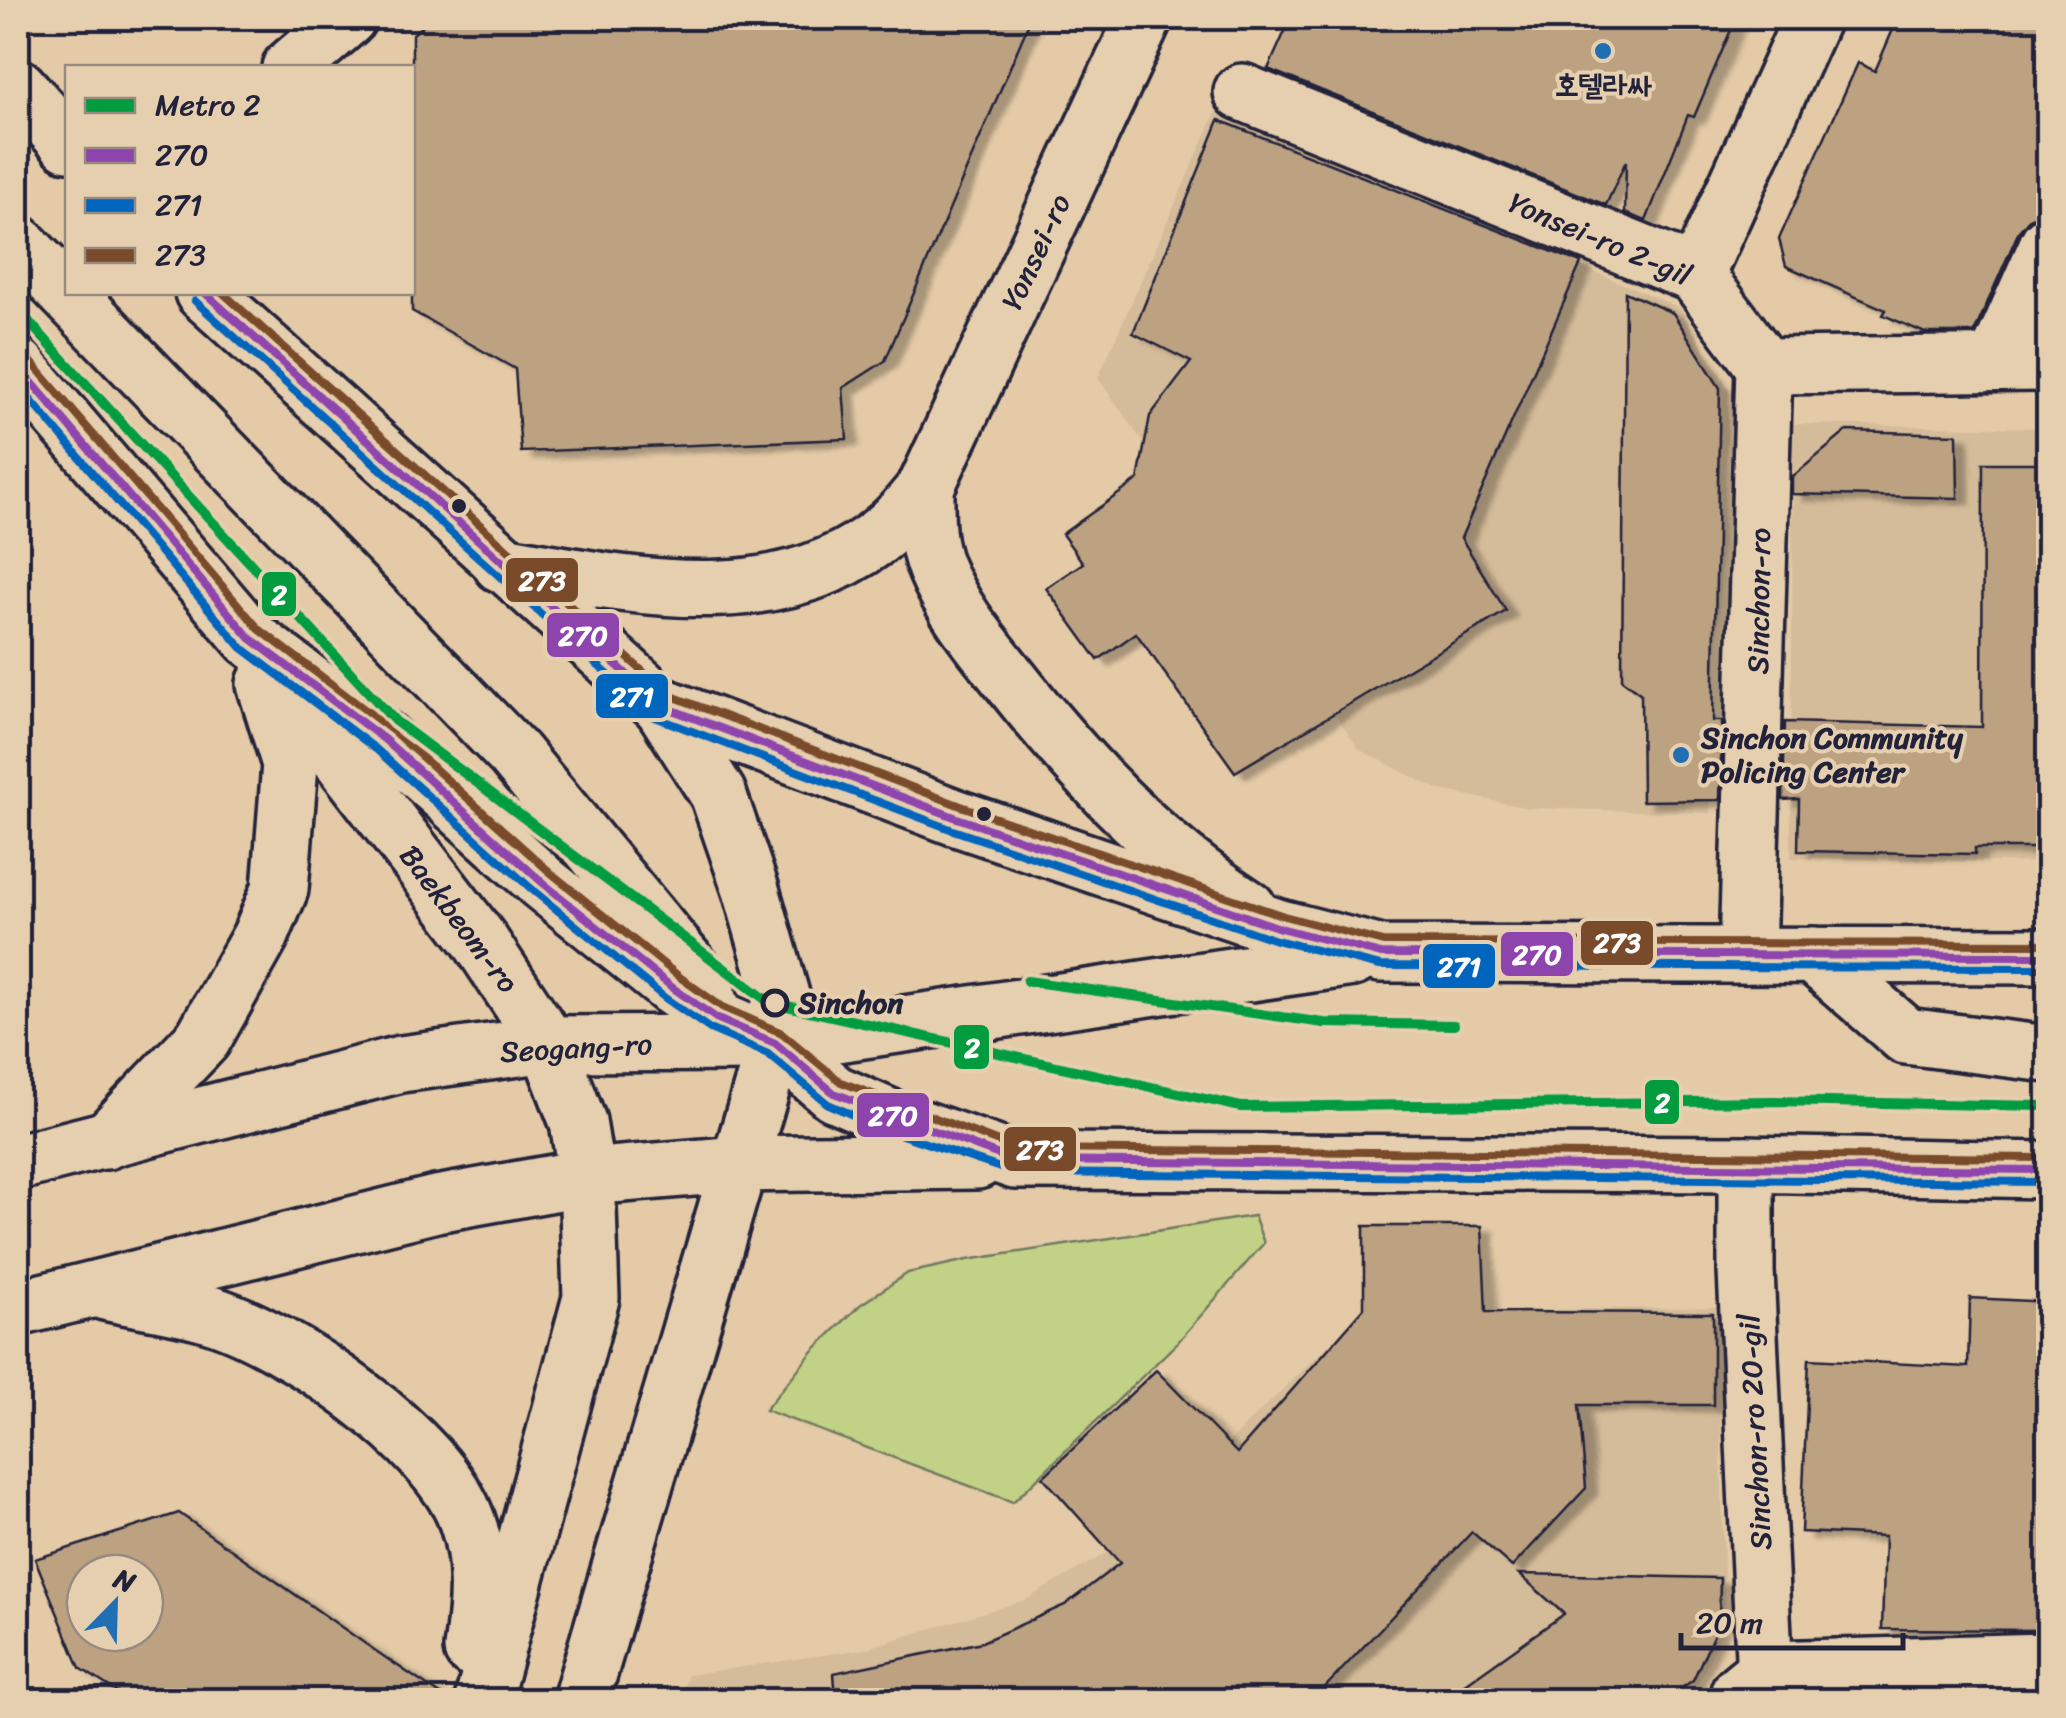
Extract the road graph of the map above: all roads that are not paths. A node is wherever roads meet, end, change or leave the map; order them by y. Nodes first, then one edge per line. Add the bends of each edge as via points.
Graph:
1 (348, 18) edge
2 (1144, 18) edge
3 (1812, 18) edge
4 (293, 65) edge
5 (1242, 92) dead end
6 (22, 93) edge
7 (65, 140) edge
8 (18, 243) edge
9 (2048, 244) edge
10 (1696, 275) junction
11 (65, 291) edge
12 (68, 295) edge
13 (206, 295) edge
14 (1995, 363) junction
15 (2048, 363) edge
16 (18, 366) edge
17 (1764, 366) junction
18 (926, 487) junction
19 (500, 564) junction
20 (250, 638) junction
21 (662, 706) junction
22 (1280, 928) junction
23 (1380, 954) junction
24 (1747, 956) junction
25 (1813, 956) junction
26 (2048, 956) edge
27 (716, 1018) junction
28 (775, 1043) junction
29 (548, 1044) junction
30 (2048, 1054) edge
31 (104, 1143) junction
32 (1015, 1161) junction
33 (18, 1162) edge
34 (740, 1164) junction
35 (1746, 1164) junction
36 (2048, 1170) edge
37 (587, 1177) junction
38 (88, 1289) junction
39 (18, 1308) edge
40 (2048, 1661) edge
41 (1754, 1690) edge
42 (466, 1700) edge
43 (483, 1700) edge
44 (580, 1700) edge

1 - 4 main road
2 - 18 main road, Yonsei-ro
3 - 10 main road
5 - 10 main road, Yonsei-ro 2-gil
6 - 7 main road
8 - 11 main road
9 - 14 main road
10 - 17 main road, Yonsei-ro 2-gil
12 - 27 main road via 514,754 703,983
13 - 19 main road
14 - 15 main road
14 - 17 main road
16 - 20 main road
17 - 24 main road, Sinchon-ro
18 - 19 main road via 890,528 792,577 664,591
18 - 22 main road via 926,533 935,567 960,616 1038,716 1130,816 1194,873
19 - 21 main road
20 - 27 main road via 384,740 543,883
20 - 29 main road, Baekbeom-ro via 478,938
20 - 31 main road via 290,764 280,889 203,1040
21 - 22 main road via 957,818
21 - 28 main road via 718,794 751,890 781,995
22 - 23 main road
23 - 24 main road
23 - 28 main road, Seogang-ro
24 - 25 main road
25 - 26 main road
25 - 30 main road via 1906,1036
27 - 28 main road
28 - 29 main road, Seogang-ro
28 - 32 main road via 834,1093
28 - 34 main road
29 - 31 main road, Seogang-ro via 402,1064
29 - 37 main road, Baekbeom-ro via 578,1122
31 - 33 main road, Seogang-ro
32 - 34 main road
32 - 35 main road
34 - 37 main road
34 - 44 main road
35 - 36 main road
35 - 41 main road, Sinchon-ro 20-gil
37 - 38 main road via 436,1204
37 - 43 main road, Baekbeom-ro via 590,1298
38 - 39 main road
38 - 42 main road via 212,1315 268,1340 342,1384 404,1435 467,1519 480,1589
40 - 41 main road

